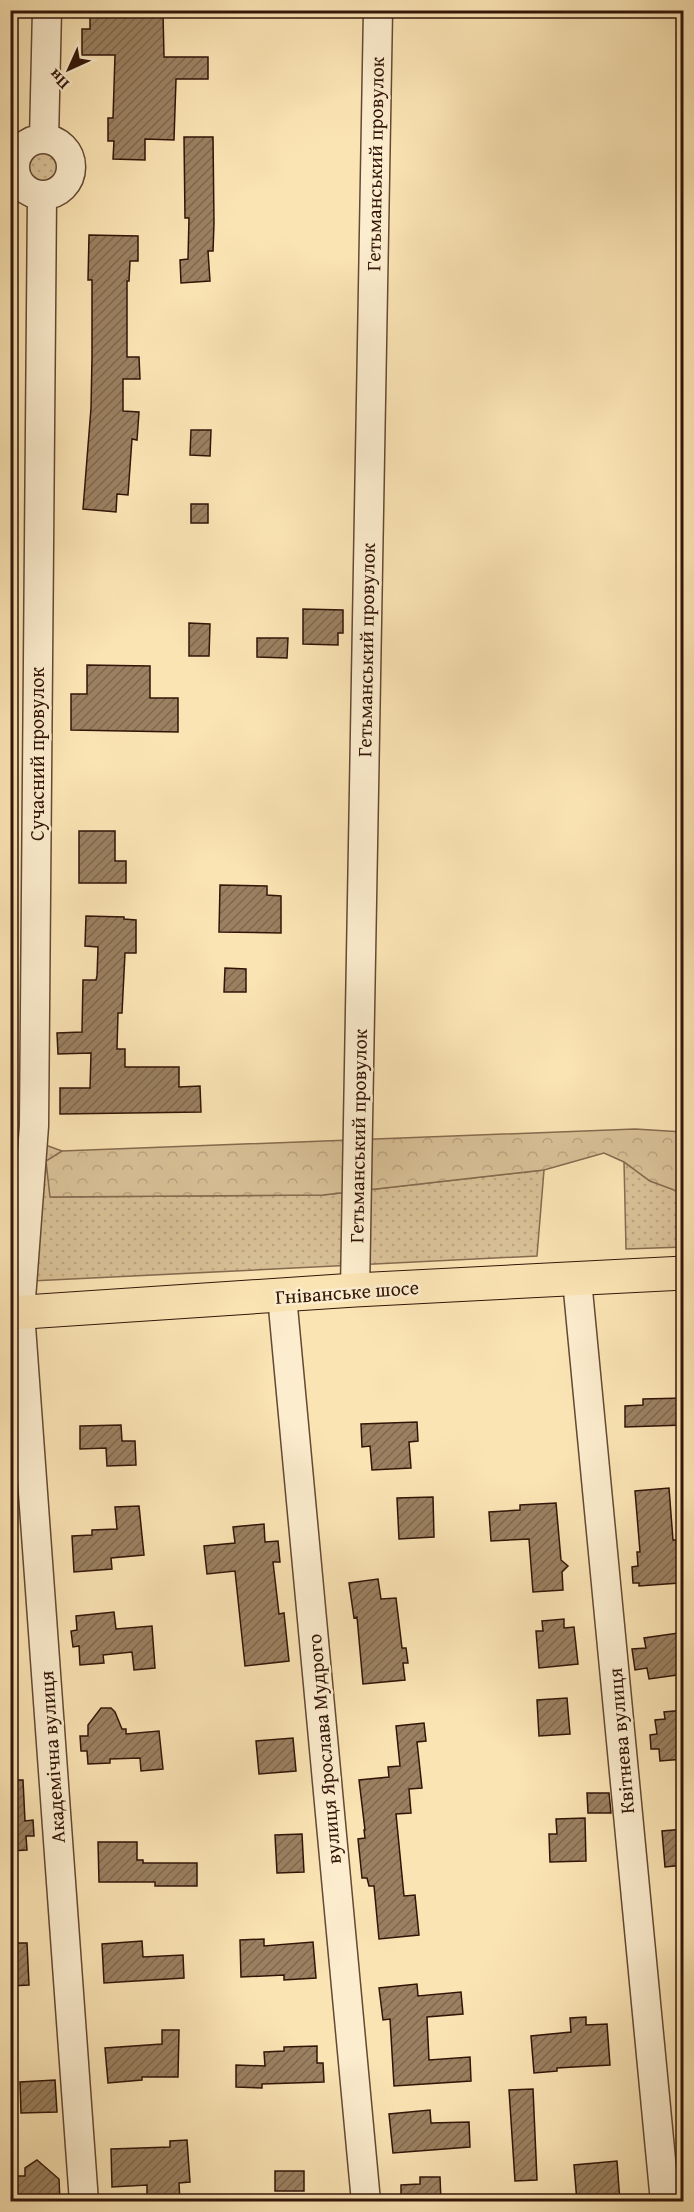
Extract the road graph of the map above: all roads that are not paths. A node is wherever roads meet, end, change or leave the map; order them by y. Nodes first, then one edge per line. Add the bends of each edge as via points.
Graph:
1 (47, 10) edge
2 (378, 10) edge
3 (45, 139) junction
4 (42, 196) junction
5 (684, 1273) edge
6 (577, 1280) junction
7 (355, 1290) junction
8 (282, 1296) junction
9 (15, 1312) edge
10 (84, 2202) edge
11 (366, 2202) edge
12 (665, 2202) edge

1 - 3 street
2 - 7 street, Гетьманський провулок
3 - 4 street via 65,149 72,167 65,186
3 - 4 street via 30,142 15,164 15,173 24,188
4 - 9 street, Сучасний провулок via 34,1126
5 - 6 main road, Гніванське шосе
6 - 7 main road, Гніванське шосе
6 - 12 street, Квітнева вулиця
7 - 8 main road, Гніванське шосе
8 - 9 main road, Гніванське шосе
8 - 11 street, вулиця Ярослава Мудрого
9 - 10 street, Академічна вулиця

